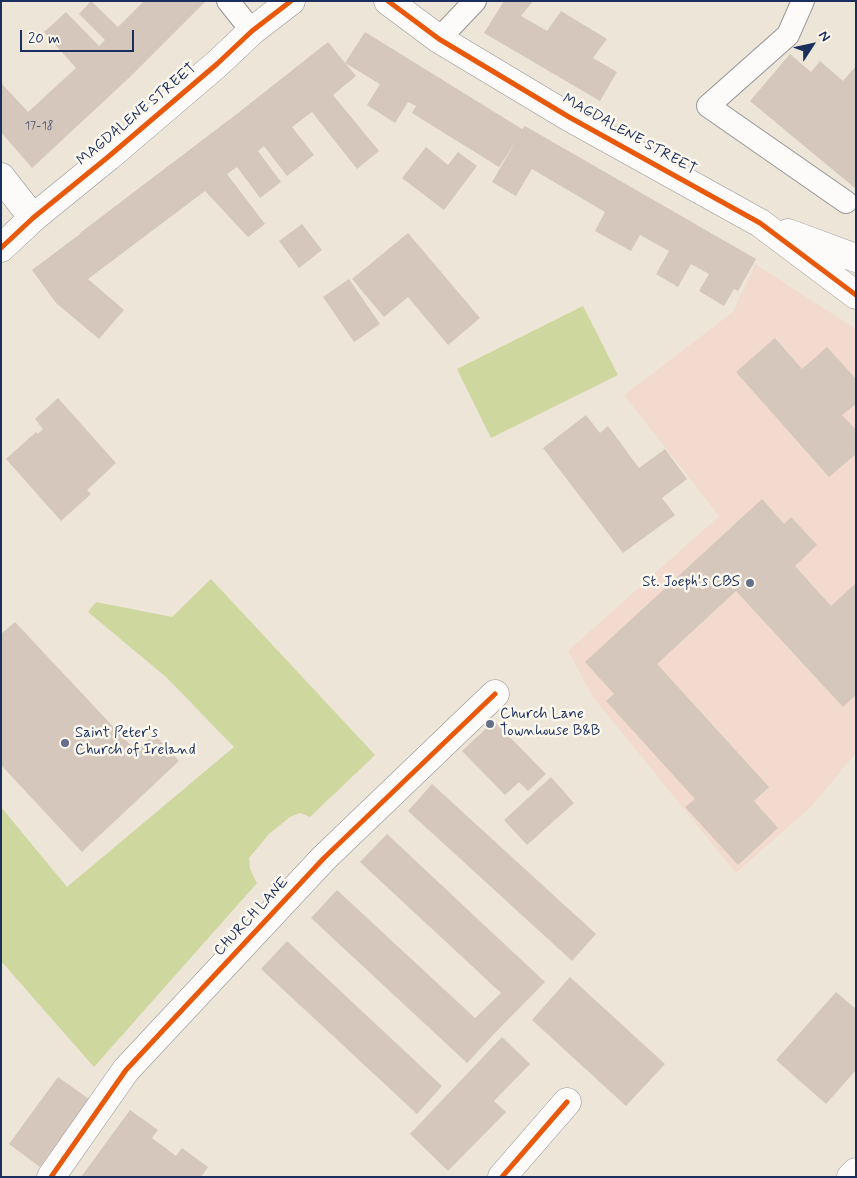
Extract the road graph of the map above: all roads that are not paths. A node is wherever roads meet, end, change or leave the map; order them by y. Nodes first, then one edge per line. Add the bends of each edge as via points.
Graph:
1 (228, 1) edge
2 (291, 1) edge
3 (388, 1) edge
4 (475, 1) edge
5 (803, 1) edge
6 (252, 31) junction
7 (439, 39) junction
8 (1, 177) edge
9 (846, 202) dead end
10 (33, 218) junction
11 (760, 223) junction
12 (1, 248) edge
13 (856, 258) edge
14 (856, 295) edge
15 (495, 694) dead end
16 (567, 1102) dead end
17 (856, 1172) edge
18 (51, 1177) edge
19 (502, 1177) edge
20 (852, 1177) edge

1 - 6 lane
2 - 6 street, MAGDALENE STREET
3 - 7 street, MAGDALENE STREET
4 - 7 lane
5 - 9 lane via 788,36 708,106
6 - 10 street, MAGDALENE STREET
7 - 11 street, MAGDALENE STREET
8 - 10 street
10 - 12 street, MAGDALENE STREET
11 - 13 street
11 - 14 street, MAGDALENE STREET
15 - 18 street, CHURCH LANE via 324,858 126,1070
16 - 19 street
17 - 20 street

